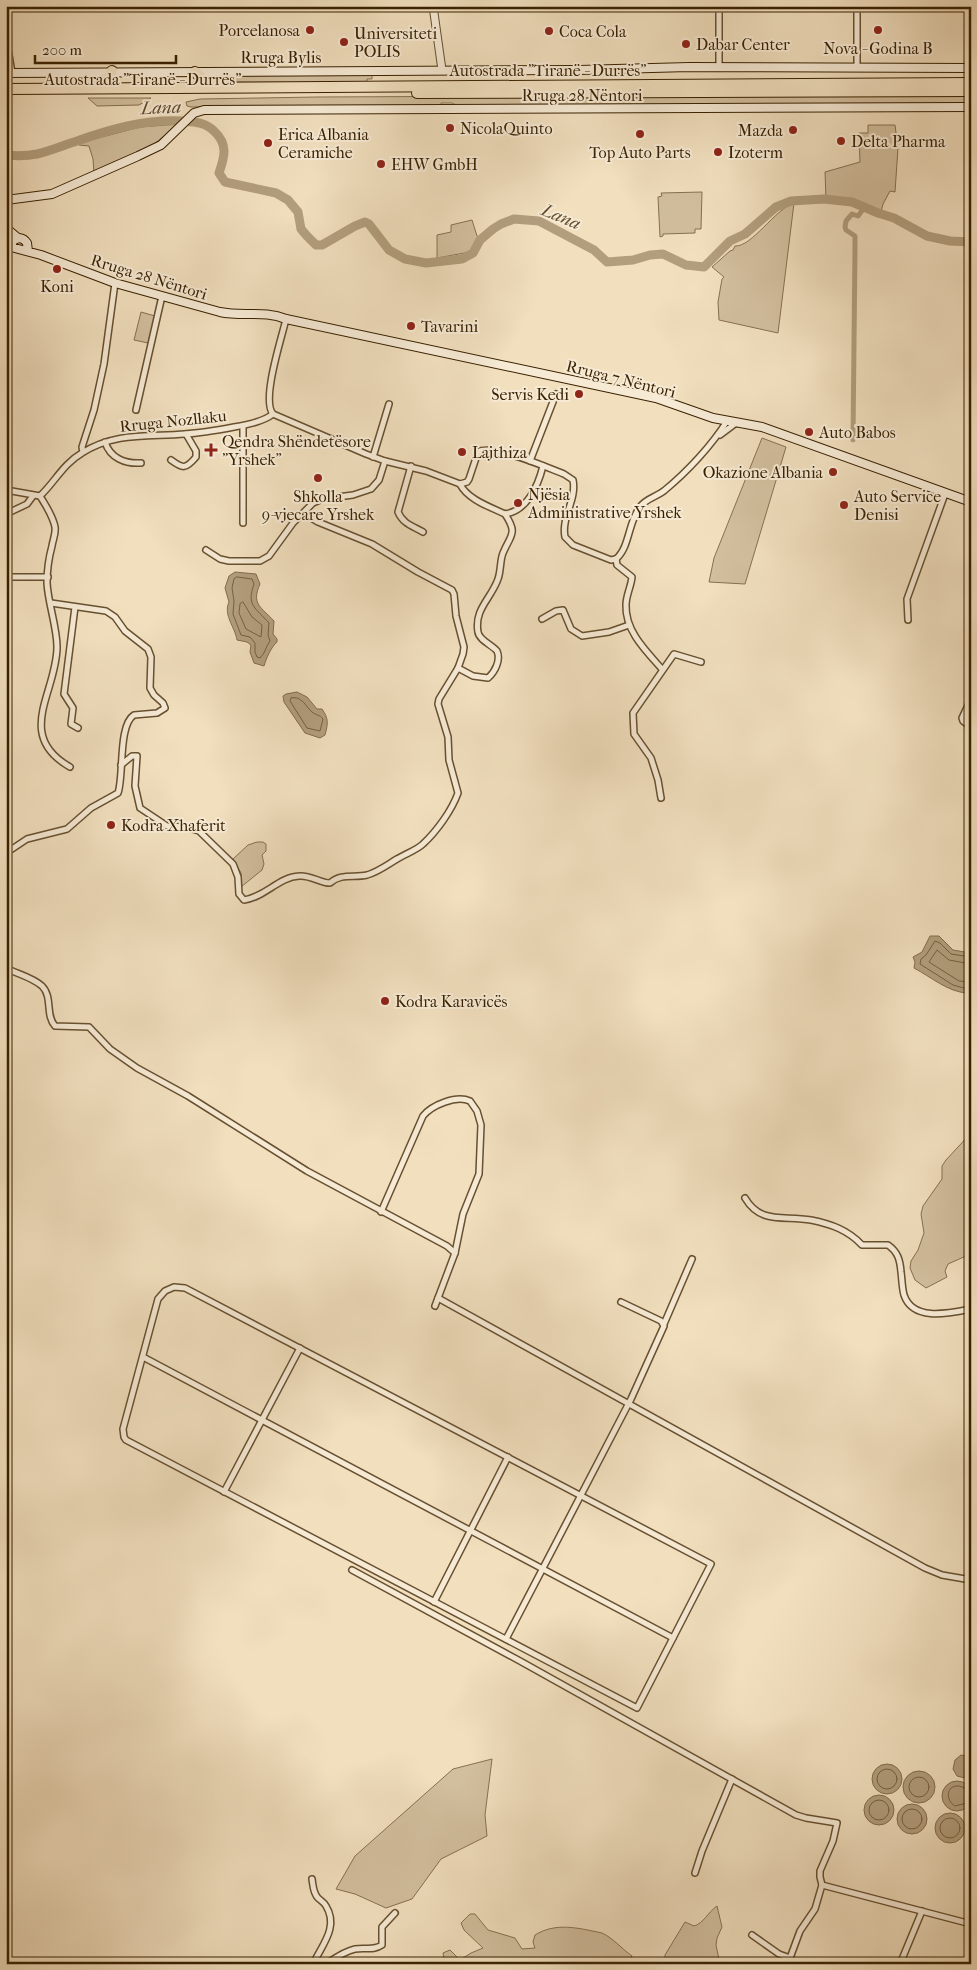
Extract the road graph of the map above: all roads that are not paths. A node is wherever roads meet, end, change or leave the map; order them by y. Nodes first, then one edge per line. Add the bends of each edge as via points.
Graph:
1 (433, 6) edge
2 (720, 6) edge
3 (857, 6) edge
4 (6, 38) edge
5 (719, 68) junction
6 (856, 68) junction
7 (971, 68) edge
8 (442, 70) junction
9 (112, 71) junction
10 (195, 72) junction
11 (9, 73) edge
12 (971, 83) edge
13 (331, 86) junction
14 (6, 88) edge
15 (42, 88) junction
16 (971, 91) edge
17 (6, 95) edge
18 (971, 107) edge
19 (6, 200) edge
20 (6, 228) edge
21 (12, 243) edge
22 (115, 283) junction
23 (162, 296) junction
24 (286, 319) junction
25 (556, 394) dead end
26 (389, 404) dead end
27 (136, 410) dead end
28 (273, 414) junction
29 (732, 422) junction
30 (243, 426) junction
31 (186, 434) junction
32 (105, 442) junction
33 (83, 452) junction
34 (373, 457) junction
35 (171, 460) dead end
36 (386, 461) junction
37 (530, 461) junction
38 (141, 463) dead end
39 (410, 466) junction
40 (543, 466) junction
41 (460, 484) junction
42 (6, 490) edge
43 (946, 494) junction
44 (33, 496) junction
45 (40, 496) junction
46 (971, 502) edge
47 (6, 514) edge
48 (305, 514) junction
49 (505, 514) junction
50 (243, 523) dead end
51 (423, 532) dead end
52 (206, 550) dead end
53 (616, 559) junction
54 (14, 577) dead end
55 (48, 577) junction
56 (52, 603) junction
57 (75, 607) junction
58 (542, 619) dead end
59 (908, 620) dead end
60 (628, 625) junction
61 (701, 662) dead end
62 (458, 668) junction
63 (662, 669) junction
64 (971, 699) edge
65 (971, 727) edge
66 (78, 728) dead end
67 (121, 765) junction
68 (70, 766) dead end
69 (661, 798) dead end
70 (6, 853) edge
71 (6, 968) edge
72 (745, 1198) dead end
73 (381, 1212) junction
74 (455, 1253) junction
75 (692, 1259) dead end
76 (438, 1298) junction
77 (621, 1302) dead end
78 (435, 1306) dead end
79 (971, 1309) edge
80 (664, 1324) junction
81 (300, 1348) junction
82 (143, 1357) junction
83 (628, 1404) junction
84 (262, 1420) junction
85 (508, 1458) junction
86 (224, 1492) junction
87 (580, 1495) junction
88 (471, 1530) junction
89 (543, 1568) junction
90 (352, 1570) dead end
91 (971, 1580) edge
92 (434, 1602) junction
93 (673, 1638) junction
94 (506, 1639) junction
95 (732, 1779) junction
96 (695, 1873) dead end
97 (312, 1879) dead end
98 (822, 1885) junction
99 (922, 1911) junction
100 (395, 1913) dead end
101 (971, 1924) edge
102 (752, 1935) dead end
103 (313, 1964) edge
104 (326, 1964) edge
105 (900, 1964) edge

1 - 8 street
2 - 5 street
3 - 6 street
4 - 11 street
5 - 6 main road, Rruga Bylis
5 - 8 main road, Rruga Bylis
6 - 7 main road, Rruga Bylis
8 - 10 main road, Rruga Bylis
9 - 10 main road, Rruga Bylis
9 - 11 main road, Rruga Bylis
9 - 15 highway via 104,81
10 - 13 highway via 204,80 220,84 306,83
12 - 13 highway, Autostrada "Tiranë - Durrës"
13 - 15 highway, Autostrada "Tiranë - Durrës"
14 - 15 highway, Autostrada "Tiranë - Durrës"
16 - 17 highway, Autostrada "Tiranë - Durrës"
18 - 19 main road, Rruga 28 Nëntori via 204,110 194,113 161,145 150,151 52,194
20 - 21 main road
21 - 22 main road, Rruga 28 Nëntori via 27,242 28,250
22 - 23 main road, Rruga 28 Nëntori
22 - 33 street via 104,364
23 - 24 main road, Rruga 28 Nëntori via 231,315 268,314
23 - 27 street
24 - 28 street via 269,394 269,408
24 - 29 main road, Rruga 7 Nëntori via 638,394
25 - 37 street
26 - 34 street
28 - 30 street, Rruga Nozllaku
28 - 34 street
29 - 43 main road, Rruga 7 Nëntori via 762,427
29 - 53 street via 665,490 640,506
30 - 31 street, Rruga Nozllaku
30 - 50 street
31 - 32 street, Rruga Nozllaku via 122,437
31 - 35 street via 196,457 186,467
32 - 33 street, Rruga Nozllaku
32 - 38 street via 115,458
33 - 45 street, Rruga Nozllaku via 66,464
34 - 36 street
36 - 39 street
36 - 48 street via 379,480 371,489 317,502
37 - 40 street
37 - 41 street via 494,450 480,450 469,479
39 - 41 street
39 - 51 street via 398,512 410,527
40 - 49 street via 525,504 517,511
40 - 53 street via 573,480 574,492 564,526 568,541 603,557
41 - 49 street via 473,498
42 - 44 street
43 - 46 main road, Rruga 7 Nëntori
43 - 59 street via 908,599
44 - 45 street
44 - 47 street via 26,504
45 - 55 street via 55,528
48 - 52 street via 293,524 270,556 260,561 229,561
48 - 62 street via 372,544 452,590 464,647
49 - 62 street via 513,526 512,535 502,554 501,572 494,591 481,608 478,628 480,637 499,654 497,663 488,678 473,676
53 - 60 street via 617,565 632,578 626,604
54 - 55 street
55 - 56 street
56 - 57 street
56 - 68 street via 57,655 41,724 50,752 57,760
57 - 66 street via 64,694 73,708 71,724
57 - 67 street via 111,614 125,631 148,649 151,657 150,688 165,706 158,713 131,717
58 - 60 street via 563,610 571,629 582,636
60 - 63 street
61 - 63 street via 674,654
62 - 67 street via 438,704 448,737 449,760 458,793 456,799 422,845 365,876 342,876 330,883 300,876 244,900 239,894 233,864 199,831 167,826 140,808 135,786 137,756
63 - 69 street via 633,714 634,734 651,758
64 - 65 street via 963,721
67 - 70 street via 116,795 91,808 67,829 26,839
71 - 73 street via 42,985 48,995 50,1016 55,1026 89,1027 110,1049 137,1068
72 - 79 street via 763,1216 810,1220 847,1231 862,1245 888,1245 900,1259 904,1294 914,1308 936,1314
73 - 74 street
73 - 74 street via 423,1116 447,1102 470,1101 481,1125 479,1174 463,1214
74 - 76 street
75 - 80 street
76 - 78 street
76 - 83 street
77 - 80 street
80 - 83 street
81 - 82 street via 185,1288 174,1287 158,1299
81 - 84 street
81 - 85 street
82 - 84 street
82 - 86 street via 123,1429 124,1437
83 - 87 street
83 - 91 street via 925,1568
84 - 86 street
84 - 88 street
85 - 87 street
85 - 88 street
86 - 92 street
87 - 89 street
87 - 93 street via 711,1564
88 - 89 street
88 - 92 street
89 - 93 street
89 - 94 street
90 - 95 street
92 - 94 street
93 - 94 street via 637,1708
95 - 96 street
95 - 98 street via 796,1815 837,1823 833,1842 820,1871
97 - 103 street via 314,1892 324,1903 332,1921 330,1932
98 - 99 street
98 - 102 street via 815,1909 800,1932 790,1958
99 - 101 street
99 - 105 street
100 - 104 street via 382,1927 382,1945 372,1949 352,1949

